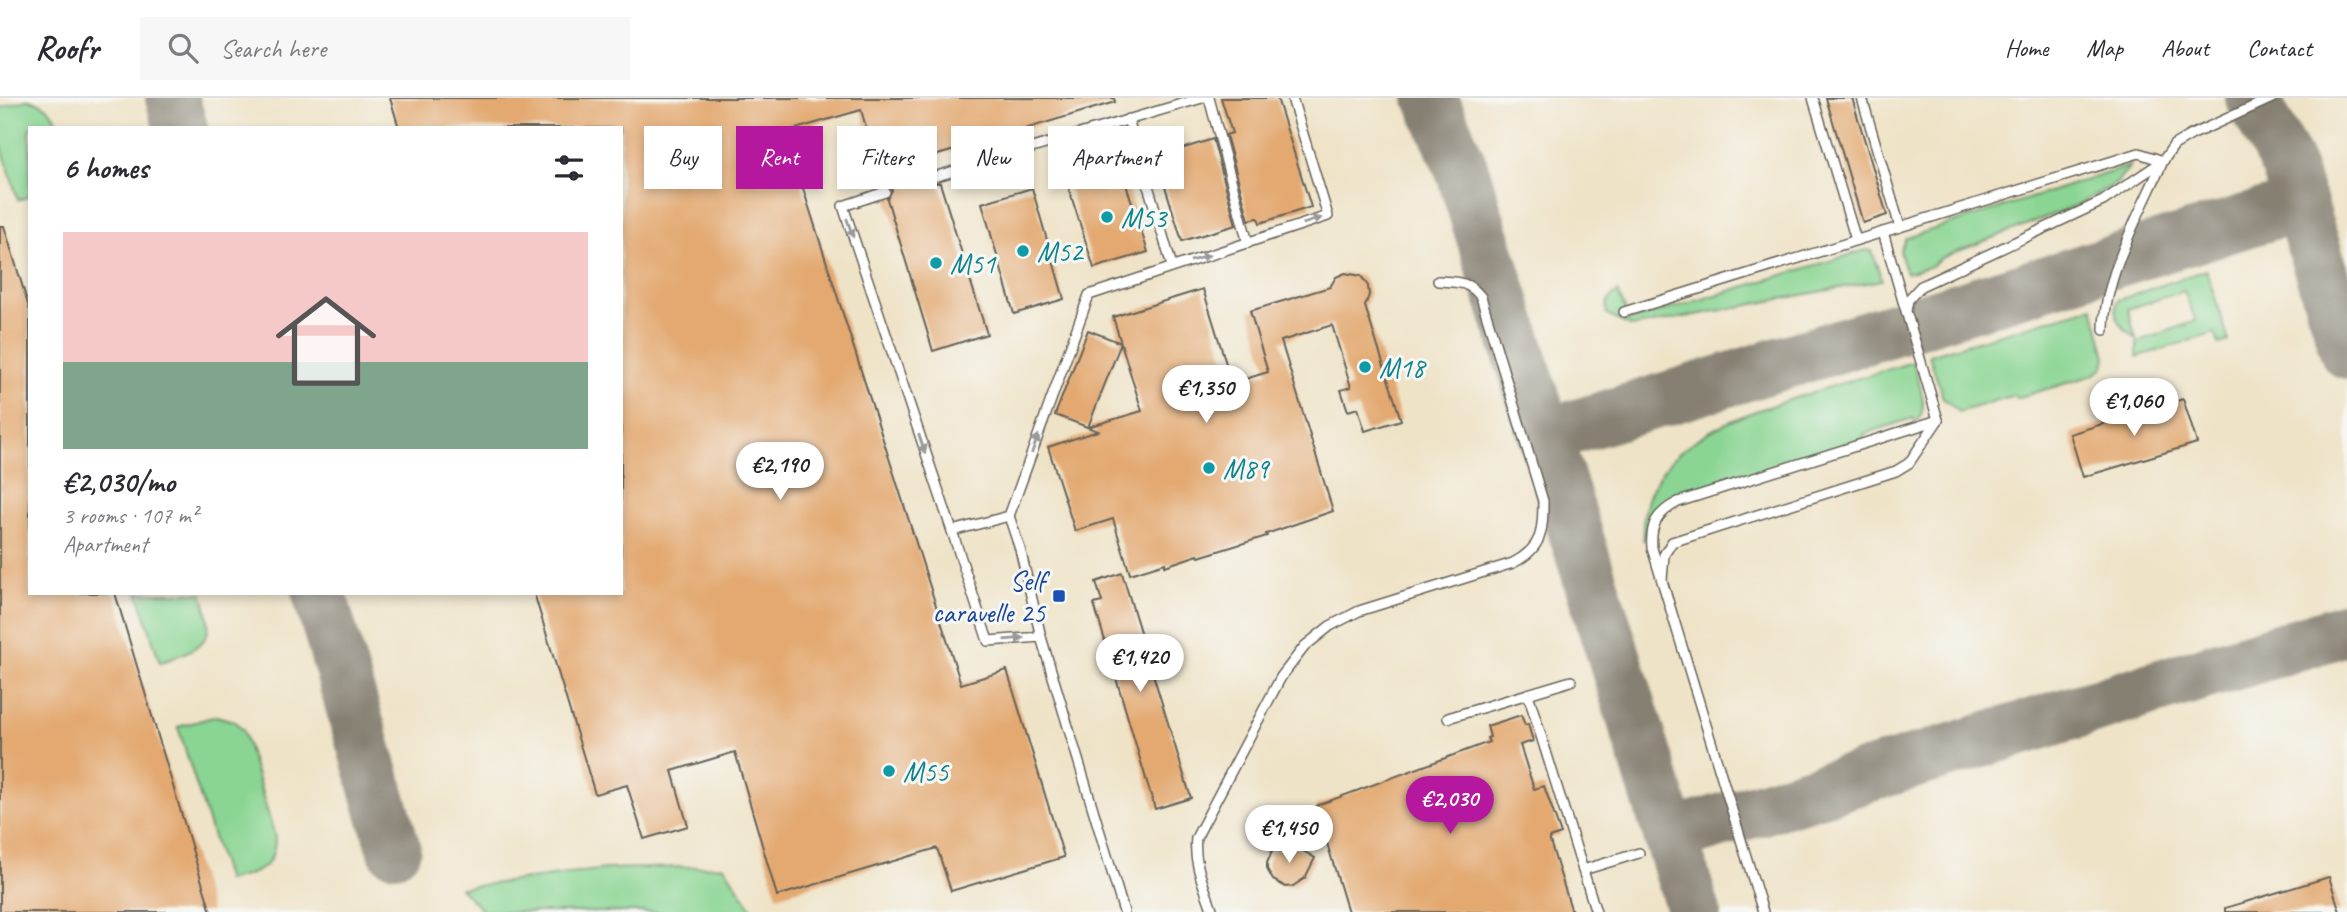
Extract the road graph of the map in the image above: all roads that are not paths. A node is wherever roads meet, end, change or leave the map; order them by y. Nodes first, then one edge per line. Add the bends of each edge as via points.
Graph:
1 (1202, 98) edge
2 (1209, 98) edge
3 (1292, 98) edge
4 (1813, 98) edge
5 (1862, 98) edge
6 (2272, 98) edge
7 (1128, 119) junction
8 (2163, 161) junction
9 (937, 176) dead end
10 (885, 192) dead end
11 (1900, 227) junction
12 (1883, 232) junction
13 (1856, 240) junction
14 (1248, 243) junction
15 (1172, 266) junction
16 (1438, 282) dead end
17 (1906, 311) junction
18 (1624, 312) dead end
19 (2104, 330) dead end
20 (1938, 420) junction
21 (1009, 516) junction
22 (952, 531) junction
23 (1661, 580) junction
24 (1041, 636) junction
25 (1571, 681) dead end
26 (1528, 694) junction
27 (1448, 718) dead end
28 (1639, 853) dead end
29 (1583, 870) junction
30 (1124, 912) edge
31 (1213, 912) edge
32 (1595, 912) edge
33 (1763, 912) edge

1 - 7 lane
2 - 14 lane
14 -> 3 lane via 1328,216
4 - 13 lane
5 - 11 lane
6 - 8 lane via 2191,135 2174,145
7 - 9 lane
7 - 15 lane
8 - 11 lane via 2139,153
8 - 17 lane via 2104,201 1921,286 1908,300
8 - 19 lane via 2114,276
10 -> 22 lane via 843,206
11 - 12 lane
12 - 13 lane
12 - 17 lane
13 - 18 lane
15 -> 14 lane
21 -> 15 lane via 1089,295
16 - 31 lane via 1463,282 1482,297 1544,501 1538,542 1530,554 1513,563 1359,611 1305,646 1281,677 1196,838 1198,867
17 - 20 lane
20 - 23 lane via 1909,463 1896,471 1672,542 1664,555
20 - 23 lane via 1667,508 1651,531
21 - 22 lane
21 - 24 lane
22 -> 24 lane via 988,641
23 - 33 lane
24 - 30 lane
25 - 26 lane
26 - 27 lane
26 - 29 lane
28 - 29 lane
29 - 32 lane

